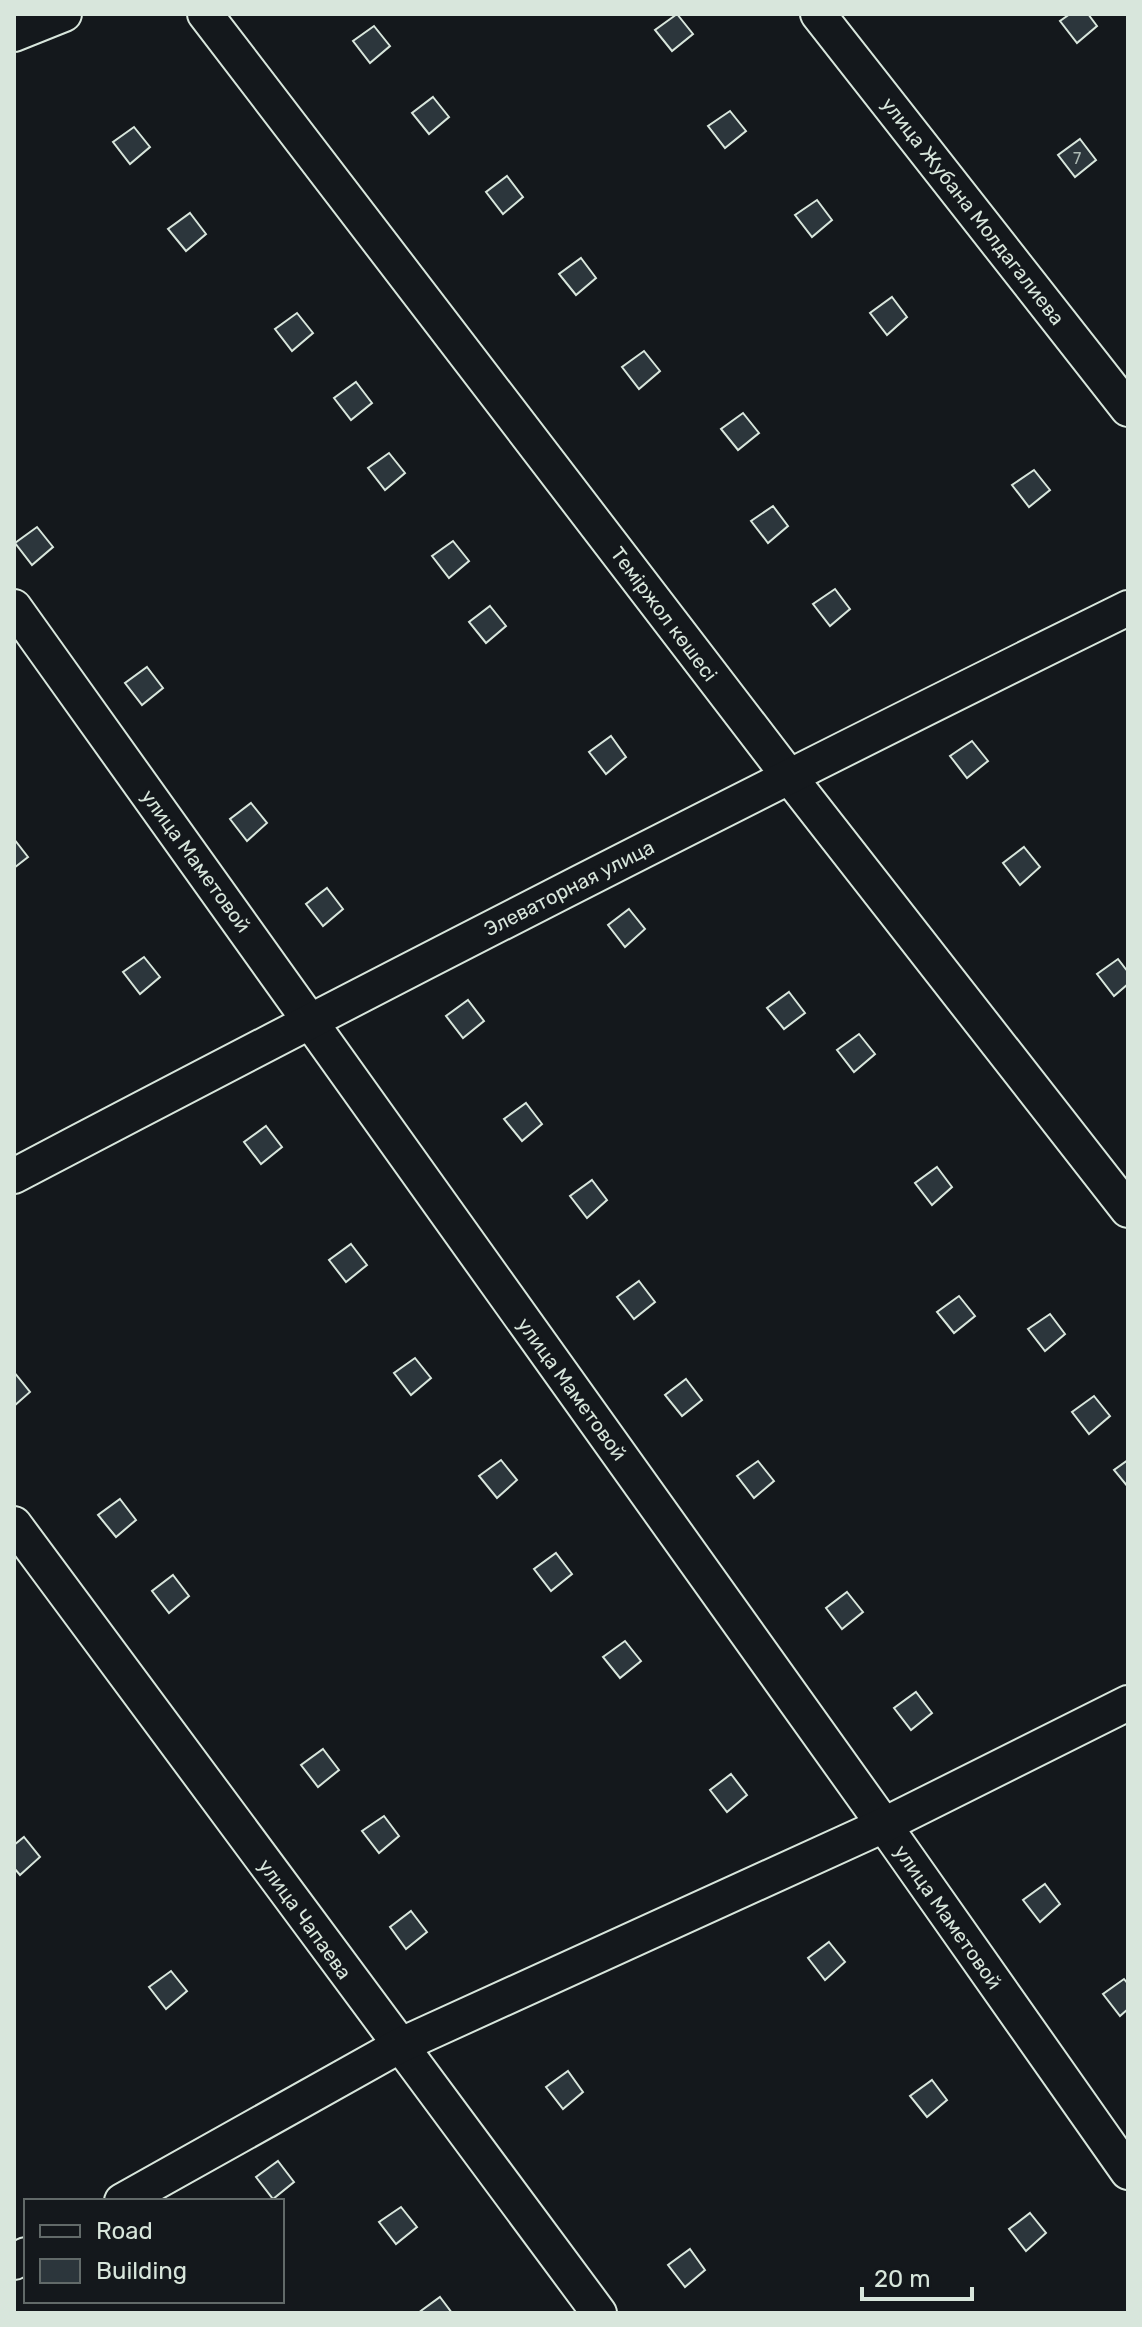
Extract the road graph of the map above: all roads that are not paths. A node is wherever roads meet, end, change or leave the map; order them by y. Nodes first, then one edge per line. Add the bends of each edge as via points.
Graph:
1 (64, 14) edge
2 (205, 14) edge
3 (818, 14) edge
4 (14, 34) edge
5 (1128, 409) edge
6 (14, 607) edge
7 (1128, 608) edge
8 (788, 775) junction
9 (309, 1021) junction
10 (14, 1176) edge
11 (1128, 1210) edge
12 (14, 1524) edge
13 (1128, 1703) edge
14 (884, 1825) junction
15 (399, 2046) junction
16 (1128, 2172) edge
17 (126, 2199) edge
18 (599, 2313) edge

1 - 4 street
2 - 8 street, Теміржол көшесі
3 - 5 street, улица Жубана Молдагалиева
6 - 9 street, улица Маметовой
7 - 8 street, Элеваторная улица
8 - 9 street, Элеваторная улица
8 - 11 street, Теміржол көшесі
9 - 10 street, Элеваторная улица
9 - 14 street, улица Маметовой
12 - 15 street, улица Чапаева
13 - 14 street
14 - 15 street
14 - 16 street, улица Маметовой
15 - 17 street
15 - 18 street, улица Чапаева

